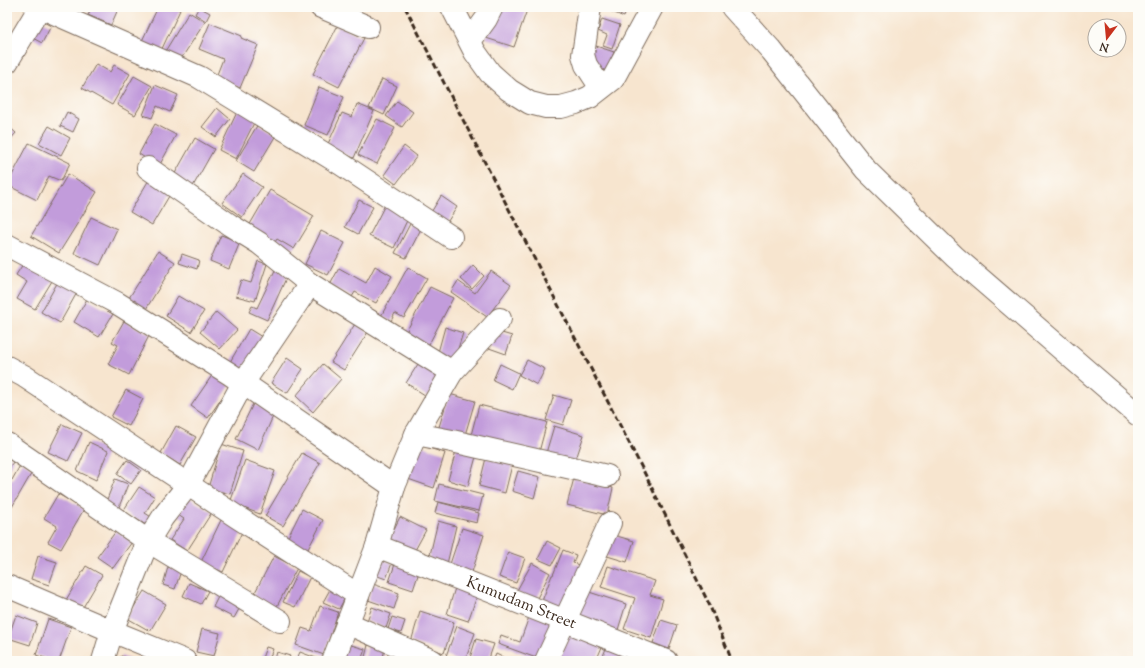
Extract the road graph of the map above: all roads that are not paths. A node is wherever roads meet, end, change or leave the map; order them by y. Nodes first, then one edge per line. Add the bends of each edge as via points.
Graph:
1 (40, 7) edge
2 (321, 7) edge
3 (452, 7) edge
4 (492, 7) edge
5 (590, 7) edge
6 (652, 7) edge
7 (732, 7) edge
8 (368, 26) dead end
9 (470, 42) junction
10 (7, 62) edge
11 (601, 88) junction
12 (148, 168) dead end
13 (451, 237) dead end
14 (7, 245) edge
15 (310, 284) junction
16 (500, 319) dead end
17 (7, 367) edge
18 (452, 372) junction
19 (243, 383) junction
20 (1138, 415) edge
21 (416, 434) junction
22 (7, 444) edge
23 (607, 476) dead end
24 (188, 485) junction
25 (394, 487) junction
26 (610, 523) dead end
27 (148, 541) junction
28 (377, 546) junction
29 (7, 586) edge
30 (358, 594) junction
31 (564, 620) junction
32 (280, 621) dead end
33 (347, 623) junction
34 (112, 631) junction
35 (103, 661) edge
36 (185, 661) edge
37 (333, 661) edge
38 (433, 661) edge
39 (546, 661) edge
40 (666, 661) edge

1 - 10 street
1 - 13 street via 199,77 341,164
2 - 8 street
3 - 9 street
4 - 9 street
5 - 11 street via 583,55 586,65
6 - 11 street via 612,79
7 - 20 street via 772,51 866,170 955,257
9 - 11 street via 490,73 509,90 530,103 561,107 590,97
12 - 15 street via 259,243
14 - 19 street via 117,303
15 - 18 street
15 - 19 street
16 - 18 street
17 - 24 street
18 - 21 street
19 - 24 street
19 - 25 street
21 - 23 street
21 - 25 street
22 - 27 street
24 - 27 street
24 - 30 street
25 - 28 street
26 - 31 street
27 - 32 street
27 - 34 street
28 - 30 street
28 - 31 street, Kumudam Street
29 - 34 street
30 - 33 street
31 - 39 street
31 - 40 street, Kumudam Street
33 - 37 street
33 - 38 street
34 - 35 street
34 - 36 street

